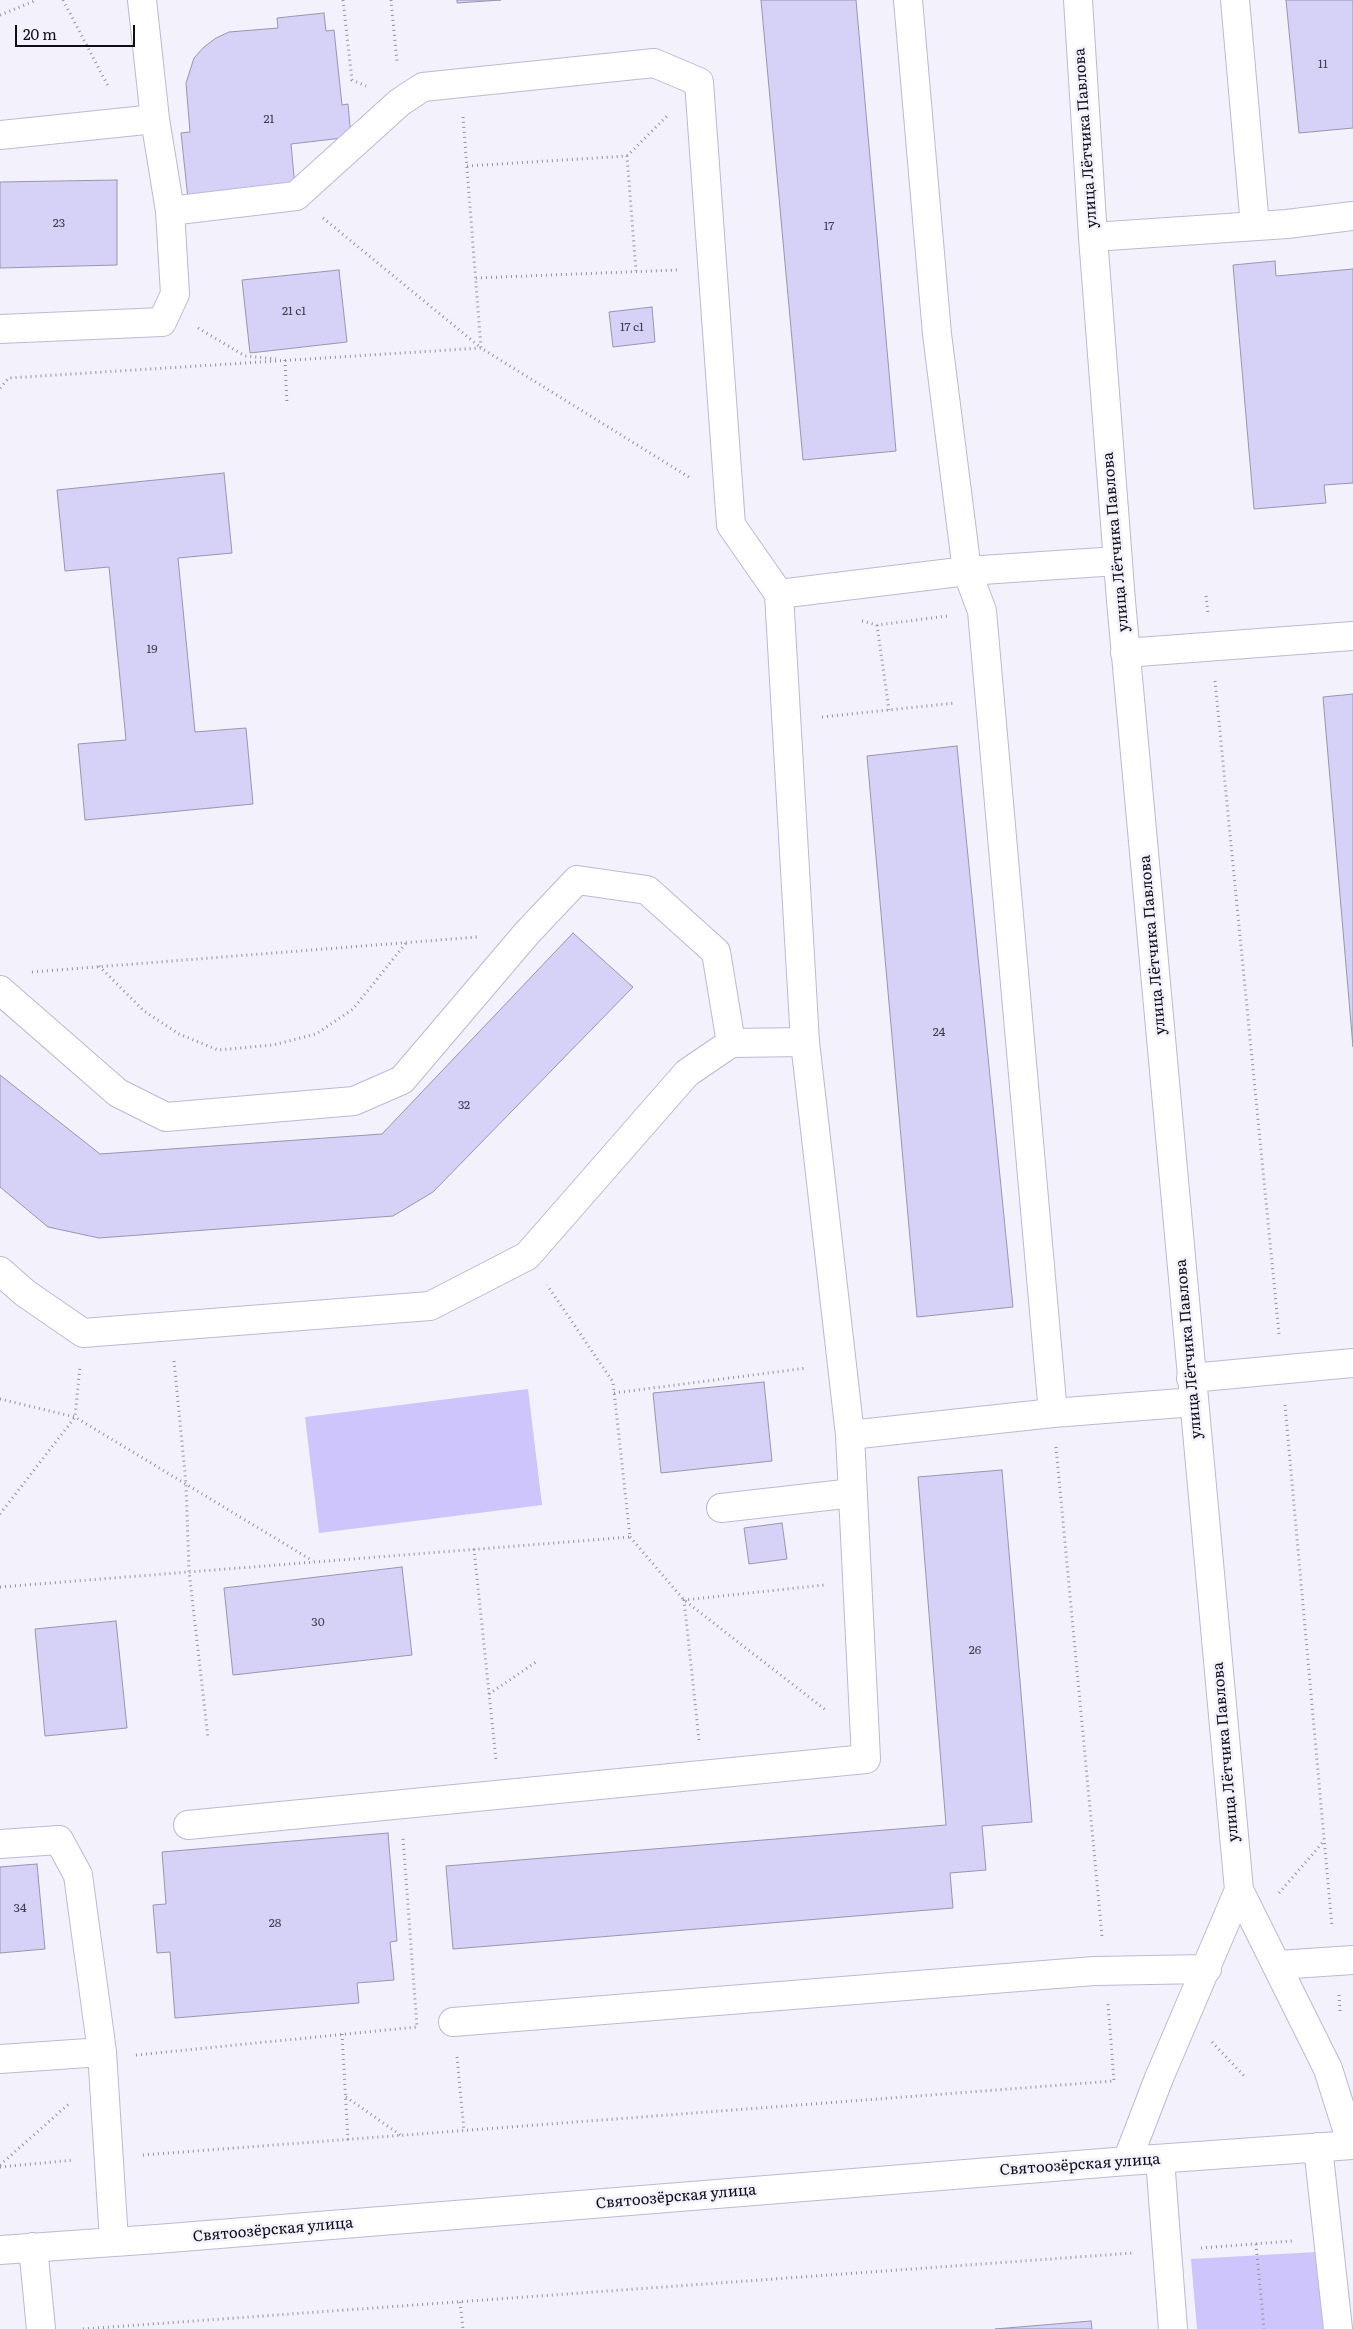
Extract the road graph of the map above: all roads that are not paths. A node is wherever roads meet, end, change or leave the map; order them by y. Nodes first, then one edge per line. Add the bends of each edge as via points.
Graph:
1 (142, 0) edge
2 (908, 0) edge
3 (1078, 0) edge
4 (1235, 0) edge
5 (155, 119) junction
6 (0, 135) edge
7 (170, 211) junction
8 (1353, 216) edge
9 (1255, 226) junction
10 (1092, 237) junction
11 (0, 328) edge
12 (1117, 561) junction
13 (967, 571) junction
14 (779, 594) junction
15 (1353, 636) edge
16 (1125, 653) junction
17 (0, 990) edge
18 (805, 1042) junction
19 (731, 1044) junction
20 (0, 1271) edge
21 (1353, 1363) edge
22 (1193, 1390) junction
23 (1053, 1414) junction
24 (850, 1435) junction
25 (853, 1493) junction
26 (721, 1508) dead end
27 (188, 1825) dead end
28 (0, 1844) edge
29 (1239, 1890) junction
30 (1344, 1961) edge
31 (1278, 1965) junction
32 (1207, 1969) junction
33 (453, 2022) road end
34 (0, 2059) edge
35 (102, 2063) junction
36 (1353, 2145) edge
37 (1318, 2148) junction
38 (1160, 2159) junction
39 (1127, 2161) junction
40 (114, 2242) junction
41 (33, 2248) junction
42 (0, 2250) edge
43 (1342, 2316) edge
44 (41, 2329) edge
45 (1173, 2329) edge

1 - 5 street
2 - 13 street via 937,334
3 - 10 street, улица Лётчика Павлова
4 - 9 street
5 - 6 street
5 - 7 street
7 - 11 street via 176,294 162,322
7 - 14 street via 296,196 400,102 422,87 654,63 699,82 731,525
8 - 9 street
9 - 10 street
10 - 12 street, улица Лётчика Павлова
12 - 13 street
12 - 16 street, улица Лётчика Павлова
13 - 14 street
13 - 23 street via 982,611
14 - 18 street
15 - 16 street
16 - 22 street, улица Лётчика Павлова
17 - 19 street via 118,1094 166,1117 354,1101 402,1080 527,933 577,880 646,890 716,952
18 - 19 street
18 - 24 street
19 - 20 street via 687,1073 527,1256 430,1306 83,1333 25,1293
21 - 22 street via 1282,1369
22 - 23 street
22 - 29 street, улица Лётчика Павлова
23 - 24 street
24 - 25 street
25 - 26 street
25 - 27 street via 866,1759
28 - 35 street via 59,1840 78,1875
29 - 31 street, улица Лётчика Павлова
29 - 32 street, улица Лётчика Павлова
30 - 31 street
31 - 36 street, улица Лётчика Павлова via 1328,2069
32 - 33 street via 1105,1971
32 - 39 street, улица Лётчика Павлова
34 - 35 street
35 - 40 street
36 - 37 street, Святоозёрская улица
37 - 38 street, Святоозёрская улица
37 - 43 street
38 - 39 street, Святоозёрская улица
38 - 45 street
39 - 40 street, Святоозёрская улица
40 - 41 street, Святоозёрская улица
41 - 42 street, Святоозёрская улица
41 - 44 street

